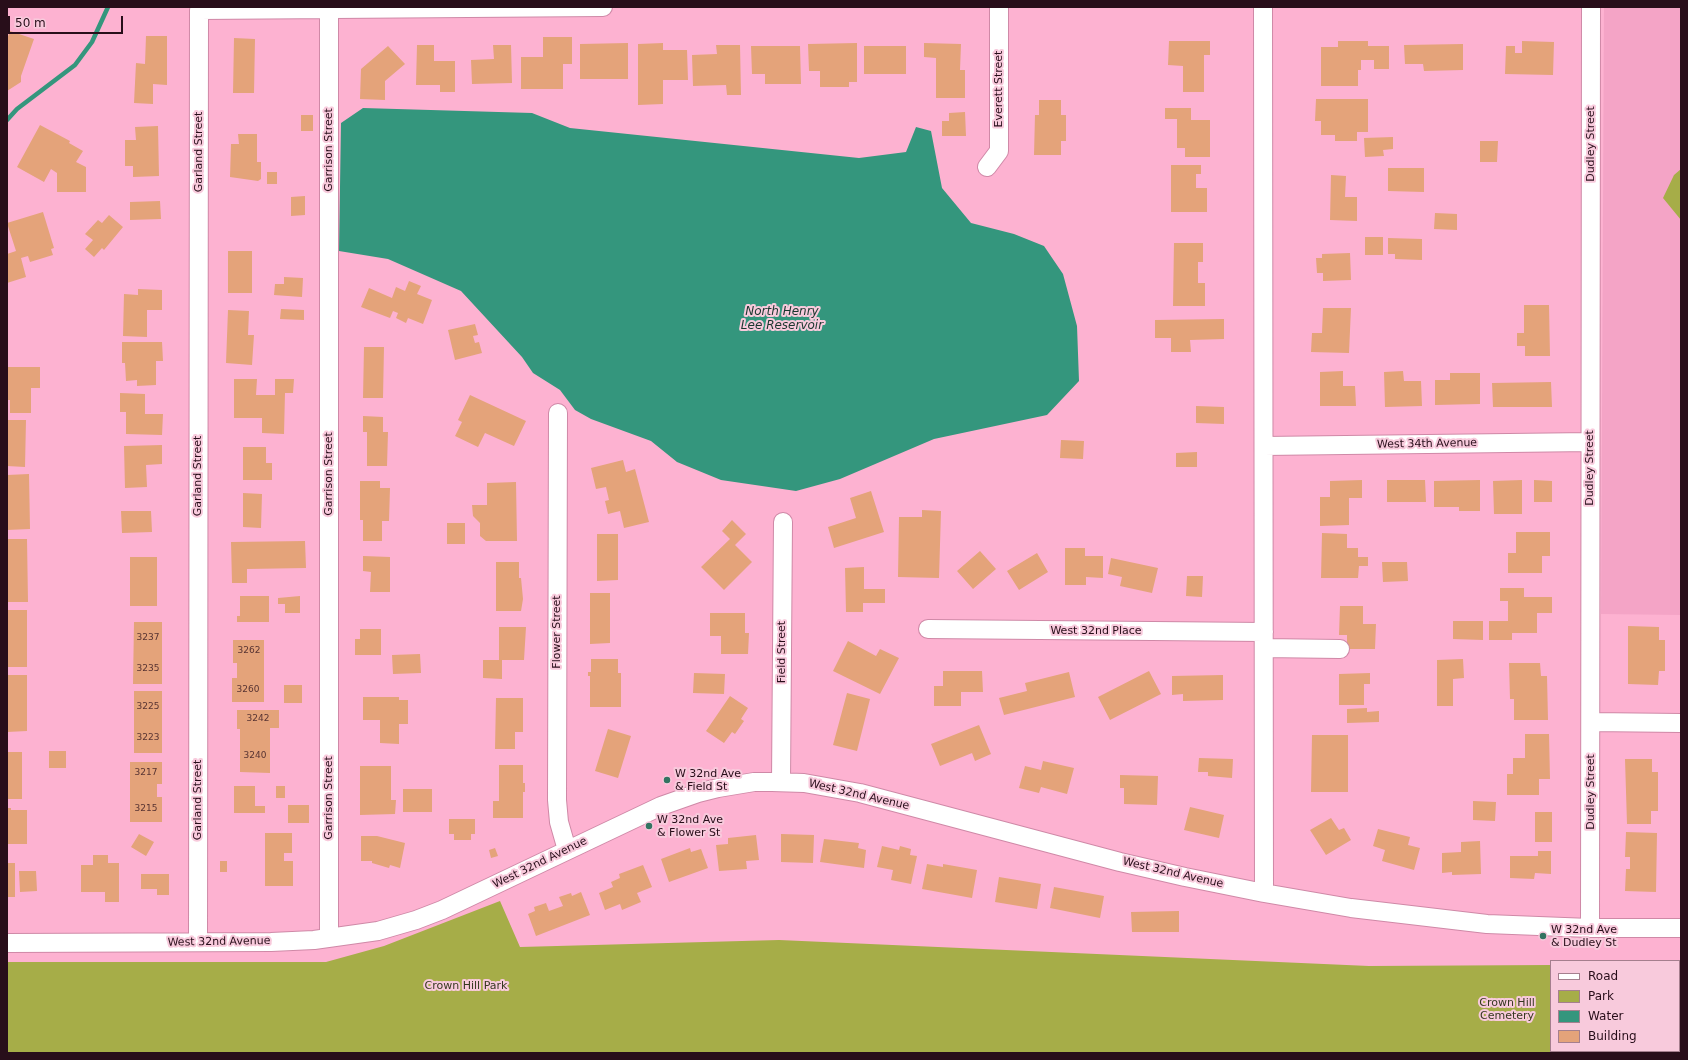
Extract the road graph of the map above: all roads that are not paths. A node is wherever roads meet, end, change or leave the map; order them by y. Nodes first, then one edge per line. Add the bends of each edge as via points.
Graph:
1 (603, 7) edge
2 (999, 7) edge
3 (1263, 7) edge
4 (1591, 7) edge
5 (389, 8) edge
6 (329, 10) junction
7 (987, 168) dead end
8 (558, 413) dead end
9 (1590, 442) junction
10 (1264, 446) junction
11 (783, 522) dead end
12 (928, 629) dead end
13 (1264, 640) junction
14 (1340, 649) dead end
15 (1591, 722) junction
16 (1681, 722) edge
17 (781, 782) junction
18 (567, 850) junction
19 (1264, 893) junction
20 (1590, 928) junction
21 (1681, 928) edge
22 (329, 938) junction
23 (198, 942) junction
24 (7, 943) edge

1 - 5 street
2 - 7 street, Everett Street via 998,151
3 - 10 street
4 - 9 street, Dudley Street
5 - 6 street
6 - 22 street, Garrison Street
6 - 23 street, Garland Street via 199,10
8 - 18 street, Flower Street via 557,800 559,822
9 - 10 street, West 34th Avenue
9 - 15 street, Dudley Street
10 - 13 street
11 - 17 street, Field Street
12 - 13 street, West 32nd Place
13 - 14 street, West 32nd Place
13 - 19 street
15 - 16 street
15 - 20 street, Dudley Street
17 - 18 street, West 32nd Avenue via 737,784 698,793 637,816
17 - 19 street, West 32nd Avenue via 811,784 860,793 1120,862
18 - 22 street, West 32nd Avenue via 416,920 378,930
19 - 20 street, West 32nd Avenue via 1451,921
20 - 21 street, West 32nd Avenue
22 - 23 street, West 32nd Avenue via 271,942
23 - 24 street, West 32nd Avenue

